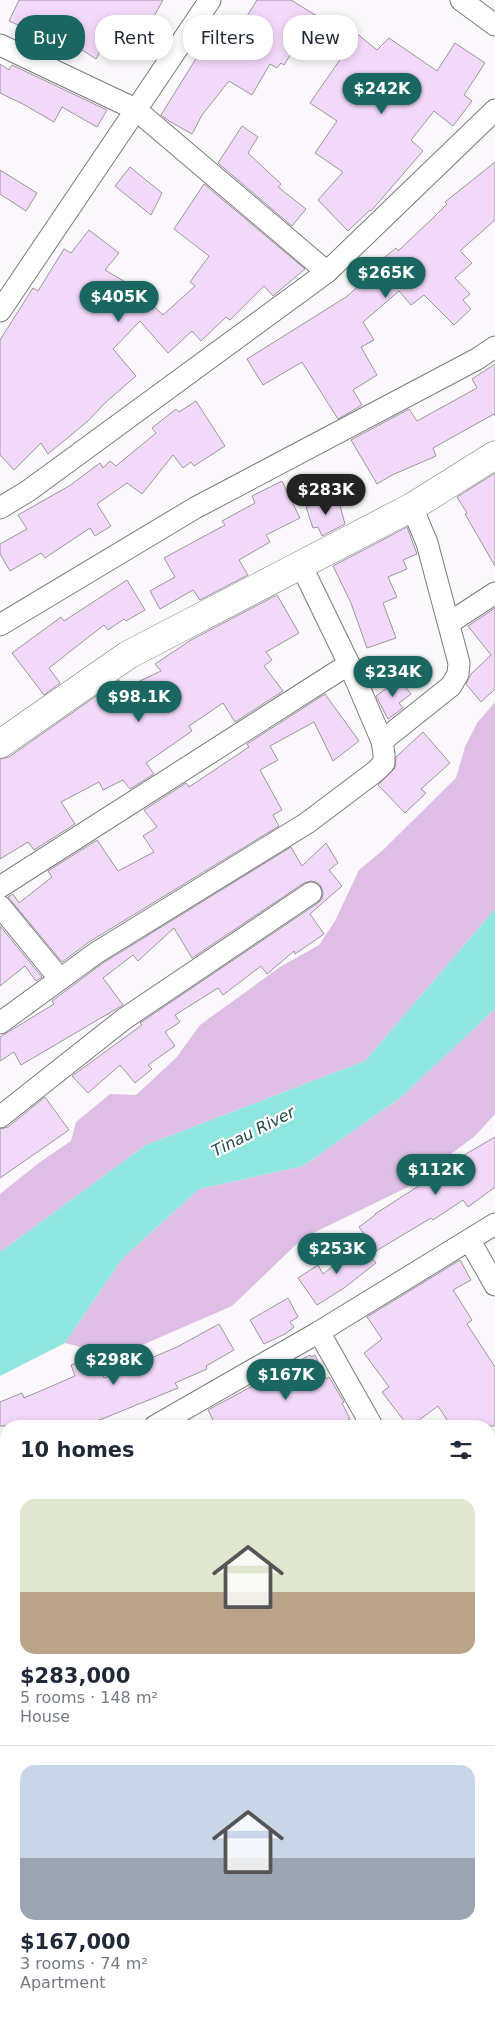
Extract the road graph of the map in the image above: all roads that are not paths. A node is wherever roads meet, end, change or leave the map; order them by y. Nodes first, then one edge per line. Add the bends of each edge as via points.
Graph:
1 (210, 0) edge
2 (462, 0) edge
3 (495, 25) edge
4 (0, 45) edge
5 (135, 109) junction
6 (495, 110) edge
7 (327, 272) junction
8 (0, 311) edge
9 (495, 347) edge
10 (495, 455) edge
11 (412, 507) junction
12 (0, 508) edge
13 (302, 565) junction
14 (495, 594) edge
15 (449, 623) junction
16 (0, 625) edge
17 (349, 664) junction
18 (382, 741) junction
19 (0, 744) edge
20 (0, 886) edge
21 (311, 893) dead end
22 (0, 906) edge
23 (60, 979) junction
24 (0, 1023) edge
25 (0, 1117) edge
26 (495, 1224) edge
27 (470, 1241) junction
28 (495, 1285) edge
29 (319, 1332) junction
30 (165, 1420) edge
31 (369, 1420) edge

1 - 5 street
2 - 3 street
4 - 5 street
5 - 7 street
5 - 8 street
6 - 7 street
7 - 12 street via 28,491
9 - 16 street via 195,508
10 - 11 main road
11 - 13 main road
11 - 15 street
13 - 17 street
13 - 19 main road via 128,655
14 - 15 street
15 - 18 street via 459,663 458,674 451,686
17 - 18 street
17 - 20 street
18 - 23 street via 384,763 307,823 96,953
21 - 25 street via 124,1019
22 - 23 street
23 - 24 street
26 - 27 street
27 - 28 street
27 - 29 street
29 - 30 street
29 - 31 street

